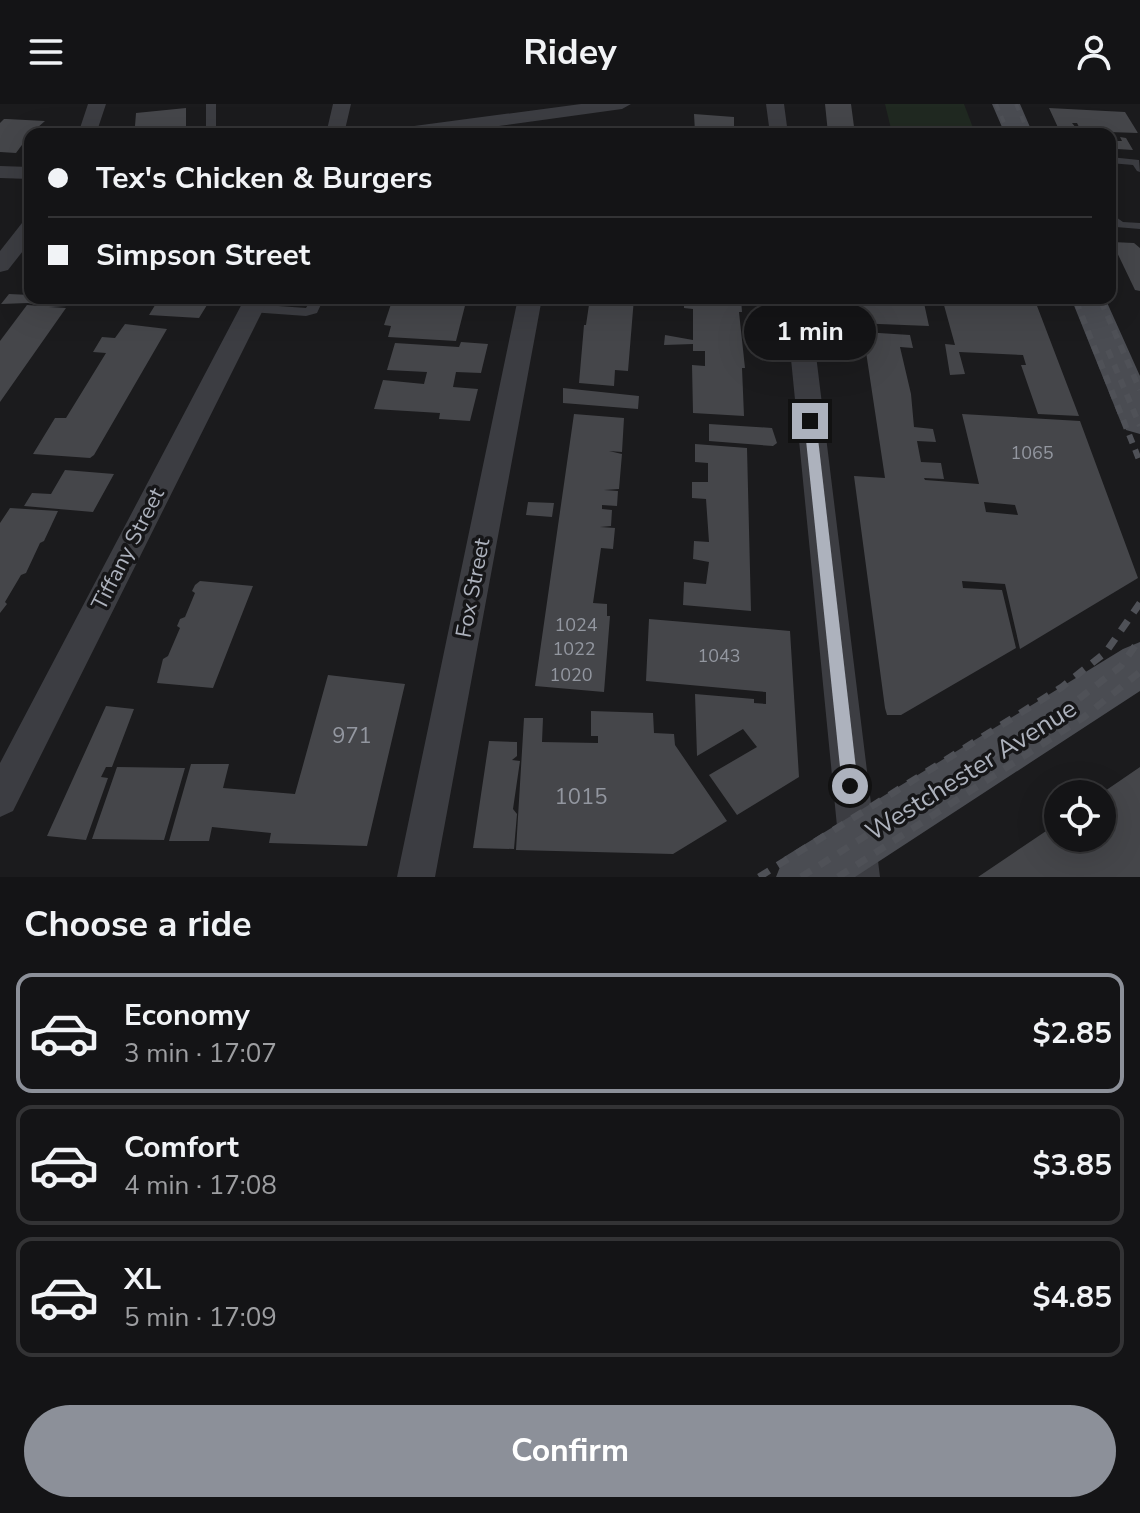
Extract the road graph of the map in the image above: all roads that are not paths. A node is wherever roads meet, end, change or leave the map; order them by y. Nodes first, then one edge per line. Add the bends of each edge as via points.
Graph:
1 (97, 104) edge
2 (211, 104) edge
3 (342, 104) edge
4 (622, 104) edge
5 (775, 104) edge
6 (1006, 104) edge
7 (567, 108) edge
8 (89, 128) edge
9 (211, 128) edge
10 (336, 128) edge
11 (438, 128) edge
12 (563, 128) edge
13 (778, 128) edge
14 (1016, 128) edge
15 (1116, 160) edge
16 (1140, 169) edge
17 (0, 172) edge
18 (24, 173) edge
19 (1116, 221) edge
20 (1140, 226) edge
21 (24, 235) edge
22 (0, 265) edge
23 (253, 304) edge
24 (260, 304) edge
25 (316, 304) edge
26 (529, 304) edge
27 (798, 304) edge
28 (1091, 304) edge
29 (1140, 420) edge
30 (1140, 664) edge
31 (0, 799) edge
32 (859, 859) edge
33 (416, 877) edge
34 (804, 877) edge

1 - 8 street
2 - 9 lane
3 - 10 street
4 - 7 street
5 - 13 street
6 - 14 main road
7 - 11 street
7 - 12 street
15 - 16 lane via 1136,162
17 - 18 street
19 - 20 lane
21 - 22 street
23 - 31 street, Tiffany Street
24 - 25 lane via 306,312
26 - 33 street, Fox Street
27 - 32 street
28 - 29 main road
30 - 32 main road, Westchester Avenue
32 - 34 main road, Westchester Avenue

